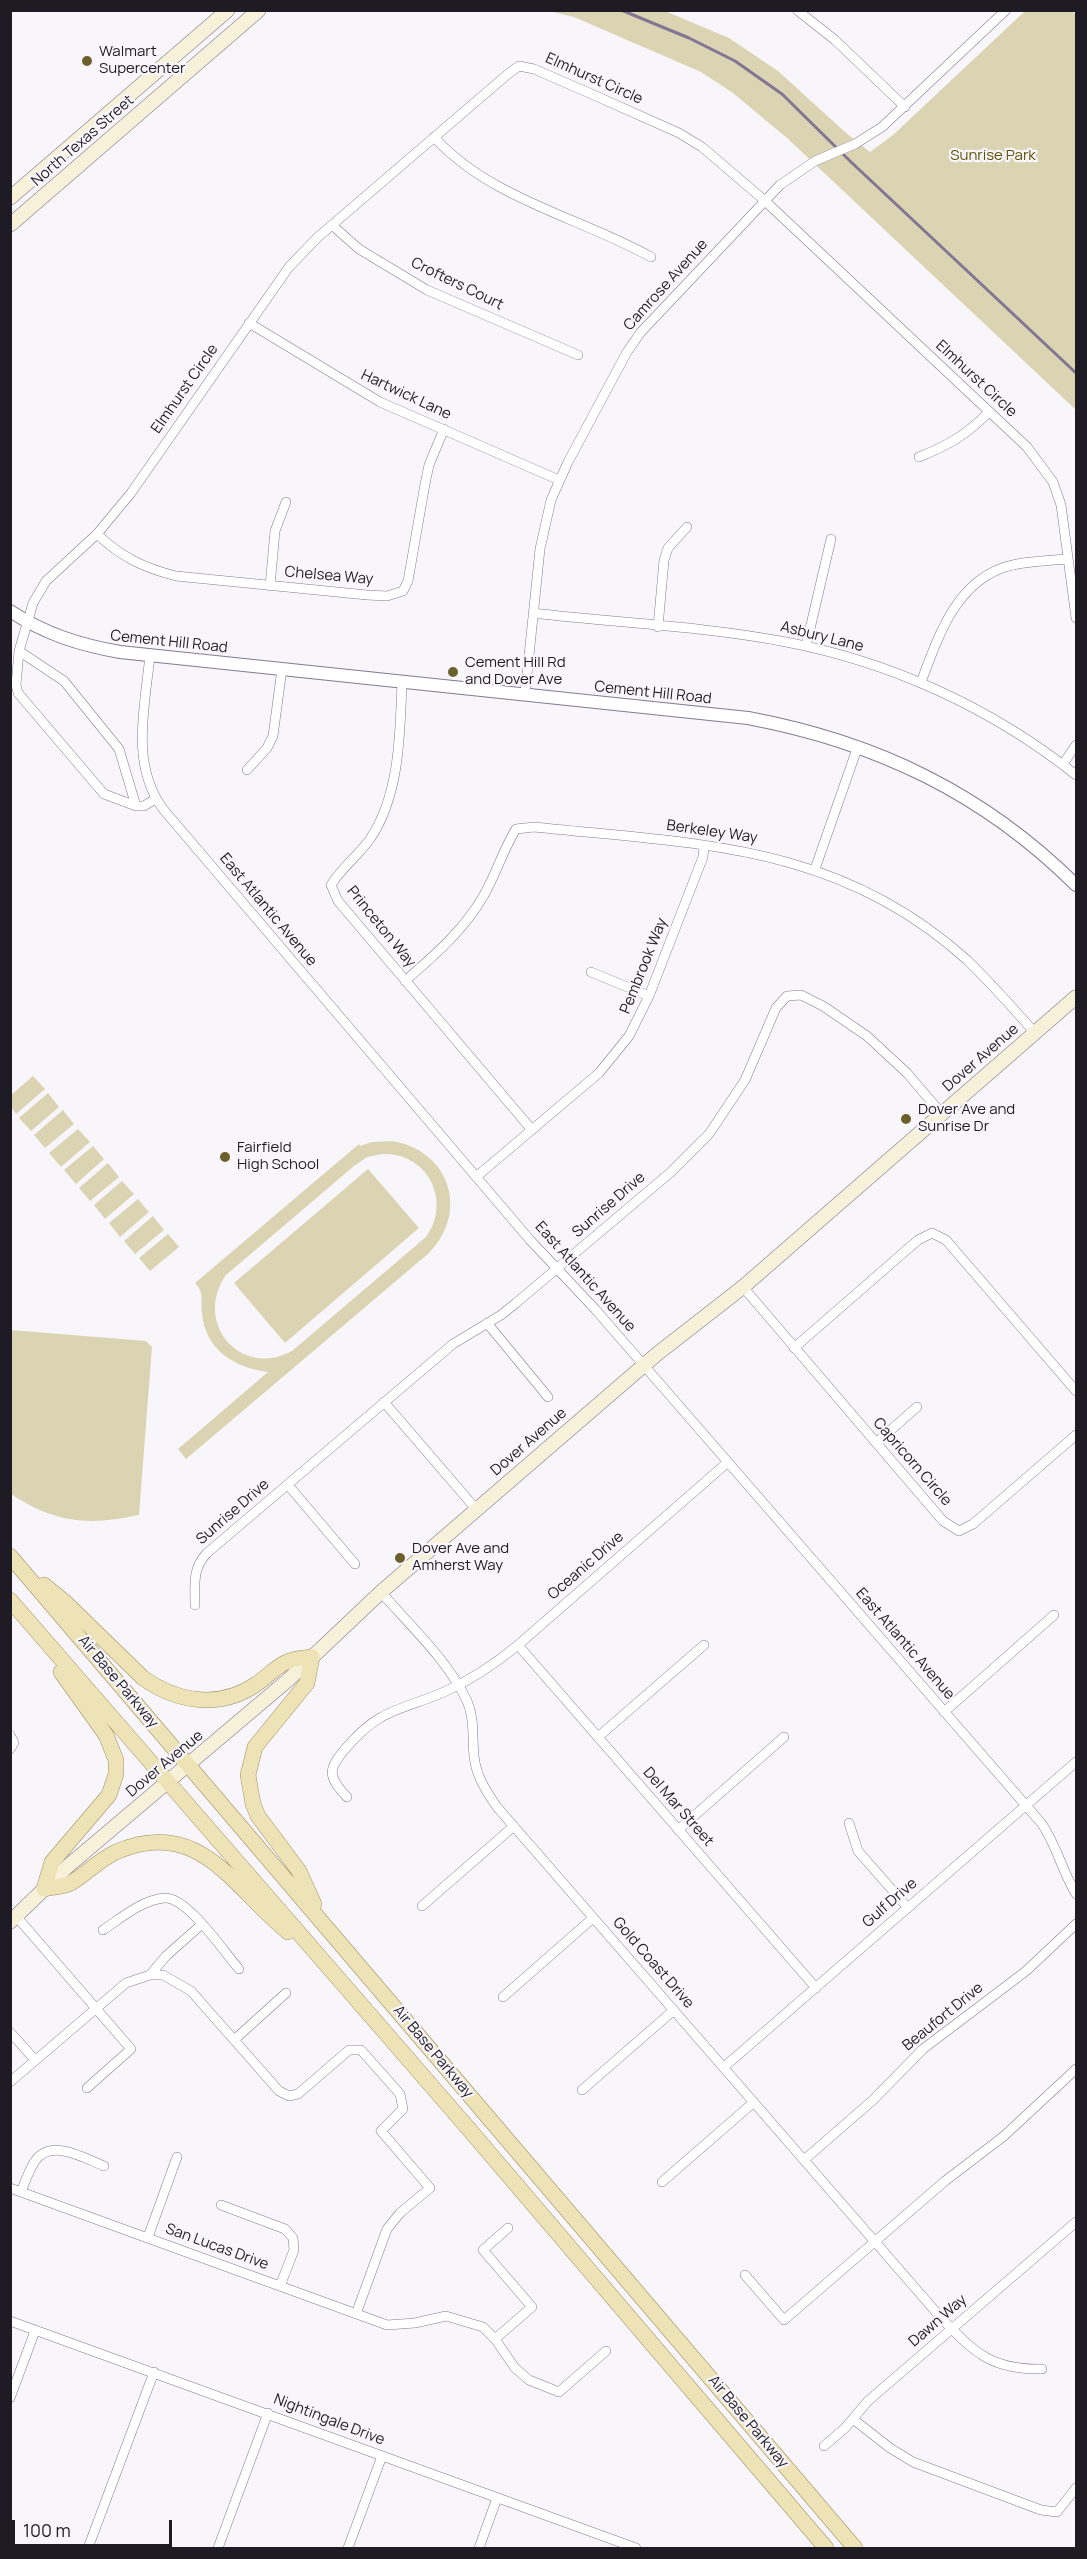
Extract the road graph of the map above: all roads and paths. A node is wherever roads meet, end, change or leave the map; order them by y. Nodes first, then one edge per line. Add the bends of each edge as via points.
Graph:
1 (228, 10) edge
2 (259, 10) edge
3 (797, 10) edge
4 (1006, 10) edge
5 (905, 107) junction
6 (434, 137) junction
7 (10, 198) edge
8 (764, 201) junction
9 (10, 225) edge
10 (332, 225) junction
11 (651, 257) dead end
12 (249, 323) junction
13 (578, 355) dead end
14 (989, 412) junction
15 (444, 429) junction
16 (919, 457) dead end
17 (559, 480) junction
18 (286, 502) dead end
19 (687, 527) dead end
20 (97, 534) junction
21 (831, 539) dead end
22 (1067, 559) junction
23 (270, 586) junction
24 (10, 611) edge
25 (533, 613) junction
26 (1077, 618) edge
27 (28, 622) junction
28 (658, 627) junction
29 (806, 646) junction
30 (20, 651) junction
31 (150, 655) junction
32 (282, 669) junction
33 (402, 682) junction
34 (921, 682) junction
35 (525, 694) junction
36 (1077, 745) edge
37 (858, 746) junction
38 (1063, 764) junction
39 (247, 770) dead end
40 (1077, 775) edge
41 (155, 799) junction
42 (136, 806) junction
43 (704, 844) junction
44 (815, 869) junction
45 (1077, 885) edge
46 (591, 972) dead end
47 (405, 981) junction
48 (649, 996) junction
49 (1077, 997) edge
50 (1035, 1034) junction
51 (942, 1114) junction
52 (532, 1130) junction
53 (476, 1177) junction
54 (557, 1269) junction
55 (742, 1287) junction
56 (487, 1323) junction
57 (794, 1348) junction
58 (644, 1365) junction
59 (1077, 1391) edge
60 (548, 1397) dead end
61 (384, 1402) junction
62 (917, 1407) dead end
63 (1077, 1435) edge
64 (876, 1443) junction
65 (728, 1462) junction
66 (288, 1485) junction
67 (476, 1509) junction
68 (12, 1558) edge
69 (356, 1564) dead end
70 (381, 1592) junction
71 (10, 1600) edge
72 (195, 1605) dead end
73 (1054, 1615) dead end
74 (40, 1635) junction
75 (518, 1645) junction
76 (704, 1645) dead end
77 (312, 1657) junction
78 (458, 1685) junction
79 (944, 1712) junction
80 (598, 1737) junction
81 (784, 1737) dead end
82 (1077, 1762) edge
83 (189, 1765) junction
84 (166, 1783) junction
85 (347, 1797) dead end
86 (1026, 1806) junction
87 (849, 1823) dead end
88 (514, 1826) junction
89 (678, 1830) junction
90 (44, 1889) junction
91 (1077, 1894) edge
92 (422, 1906) dead end
93 (908, 1908) junction
94 (593, 1918) junction
95 (13, 1919) edge
96 (321, 1920) junction
97 (1077, 1924) edge
98 (201, 1925) junction
99 (103, 1930) dead end
100 (320, 1957) junction
101 (239, 1969) dead end
102 (150, 1975) junction
103 (816, 1988) junction
104 (286, 1993) dead end
105 (503, 1997) dead end
106 (95, 2008) junction
107 (674, 2010) junction
108 (10, 2032) edge
109 (234, 2040) junction
110 (35, 2060) junction
111 (724, 2067) junction
112 (1077, 2069) edge
113 (10, 2082) edge
114 (87, 2088) dead end
115 (582, 2090) dead end
116 (754, 2103) junction
117 (177, 2157) dead end
118 (804, 2160) junction
119 (104, 2166) dead end
120 (662, 2182) dead end
121 (10, 2188) edge
122 (21, 2192) junction
123 (221, 2205) dead end
124 (1077, 2222) edge
125 (508, 2228) dead end
126 (148, 2237) junction
127 (875, 2242) junction
128 (745, 2275) dead end
129 (280, 2286) junction
130 (356, 2314) junction
131 (10, 2321) edge
132 (952, 2329) junction
133 (35, 2331) junction
134 (495, 2338) junction
135 (606, 2350) dead end
136 (1042, 2369) dead end
137 (154, 2372) junction
138 (10, 2398) edge
139 (268, 2413) junction
140 (853, 2419) junction
141 (824, 2446) dead end
142 (382, 2456) junction
143 (1077, 2488) edge
144 (497, 2498) junction
145 (88, 2548) edge
146 (218, 2548) edge
147 (348, 2548) edge
148 (479, 2548) edge
149 (636, 2548) edge
150 (826, 2548) edge
151 (855, 2548) edge

1 - 7 main road, North Texas Street
2 - 9 main road, North Texas Street
3 - 5 street via 835,40
4 - 5 street, Camrose Avenue
5 - 8 street, Camrose Avenue via 855,144 815,161
6 - 8 street, Elmhurst Circle via 519,66 679,133 721,161
6 - 10 street, Elmhurst Circle
6 - 11 street via 456,159 489,182
8 - 14 street, Elmhurst Circle
8 - 17 street, Camrose Avenue via 641,332
10 - 12 street, Elmhurst Circle via 289,267
10 - 13 street, Crofters Court via 359,249 427,290
12 - 15 street, Hartwick Lane via 353,388
12 - 20 street, Elmhurst Circle via 131,494
14 - 16 street via 964,436
14 - 22 street, Elmhurst Circle via 1027,447 1053,482 1061,505
15 - 17 street, Hartwick Lane
15 - 23 street, Chelsea Way via 429,465 403,591 387,596
17 - 25 street, Camrose Avenue via 544,524
18 - 23 street via 275,531
19 - 28 street via 668,548 664,560
20 - 23 street, Chelsea Way via 123,556 157,571
20 - 27 street, Elmhurst Circle via 46,581
21 - 29 street
22 - 26 street, Elmhurst Circle
22 - 34 street via 1004,568 971,586 948,618
24 - 27 street, Cement Hill Road
25 - 28 street, Asbury Lane
25 - 35 street, Camrose Avenue
27 - 30 street, Elmhurst Circle
27 - 31 street, Cement Hill Road via 94,648
28 - 29 street, Asbury Lane
29 - 34 street, Asbury Lane
30 - 42 street via 64,681 119,749
30 - 42 street, Elmhurst Circle via 18,693 104,794
31 - 32 street, Cement Hill Road
31 - 41 street, East Atlantic Avenue via 141,751
32 - 33 street, Cement Hill Road
32 - 39 street via 273,736
33 - 35 street, Cement Hill Road
33 - 47 street, Princeton Way via 390,797 370,839 331,885 338,901
34 - 38 street, Asbury Lane via 1001,723
35 - 37 street, Cement Hill Road via 748,718
36 - 38 street
37 - 44 street
37 - 45 street, Cement Hill Road via 920,772 979,806 1036,847
38 - 40 street, Asbury Lane
41 - 42 street
41 - 53 street, East Atlantic Avenue
43 - 44 street, Berkeley Way via 741,849
43 - 47 street, Berkeley Way via 534,827 516,829 496,873 465,923
43 - 48 street, Pembrook Way via 704,857
44 - 50 street, Berkeley Way via 878,897 941,938 995,988
46 - 48 street
47 - 52 street, Princeton Way
48 - 52 street, Pembrook Way via 616,1054
49 - 50 main road, Dover Avenue
50 - 51 main road, Dover Avenue
51 - 54 street, Sunrise Drive via 907,1073 867,1036 801,995 787,996 776,1008 745,1080 709,1134 671,1172
51 - 55 main road, Dover Avenue
52 - 53 street, Pembrook Way
53 - 54 street, East Atlantic Avenue
54 - 56 street, Sunrise Drive
54 - 58 street, East Atlantic Avenue
55 - 57 street, Capricorn Circle
55 - 58 main road, Dover Avenue
56 - 60 street
56 - 61 street, Sunrise Drive via 453,1344
57 - 59 street via 918,1240 933,1233 946,1240
57 - 64 street, Capricorn Circle
58 - 65 street, East Atlantic Avenue
58 - 67 main road, Dover Avenue
61 - 66 street, Sunrise Drive
61 - 67 street
62 - 64 street
63 - 64 street, Capricorn Circle via 974,1524 959,1531 943,1521
65 - 75 street, Oceanic Drive
65 - 79 street, East Atlantic Avenue
66 - 69 street
66 - 72 street, Sunrise Drive via 198,1563 194,1574
67 - 70 main road, Dover Avenue
68 - 77 main road via 65,1602 143,1678 184,1698 201,1701 230,1697 254,1686 288,1661
68 - 83 main road, Air Base Parkway
70 - 77 main road, Dover Avenue
70 - 78 street, Gold Coast Drive
71 - 74 main road, Air Base Parkway
73 - 79 street
74 - 84 main road, Air Base Parkway
74 - 90 main road via 54,1663 106,1735 116,1767 109,1795 52,1862
75 - 78 street, Oceanic Drive
75 - 80 street, Del Mar Street
76 - 80 street
77 - 83 main road, Dover Avenue
77 - 96 main road via 306,1683 255,1747 248,1775 255,1810 299,1871
78 - 85 street, Oceanic Drive via 389,1711 358,1734 333,1766 331,1776
78 - 88 street, Gold Coast Drive via 473,1722 479,1777 486,1792
79 - 86 street, East Atlantic Avenue
80 - 89 street, Del Mar Street
81 - 89 street
82 - 86 street, Gulf Drive
83 - 84 main road, Dover Avenue
83 - 96 main road, Air Base Parkway
84 - 90 main road, Dover Avenue
84 - 100 main road, Air Base Parkway
86 - 91 street, East Atlantic Avenue via 1052,1839
86 - 93 street, Gulf Drive
87 - 93 street via 858,1851
88 - 92 street
88 - 94 street, Gold Coast Drive
89 - 103 street, Del Mar Street
90 - 95 main road, Dover Avenue
90 - 100 main road via 69,1884 101,1860 127,1848 174,1843 196,1850 219,1865 265,1913
93 - 103 street, Gulf Drive
94 - 105 street
94 - 107 street, Gold Coast Drive
95 - 106 street
96 - 151 main road, Air Base Parkway
97 - 118 street, Beaufort Drive via 1026,1971 923,2049 873,2100
98 - 99 street via 186,1907 174,1899 163,1898 139,1906
98 - 101 street
98 - 102 street
100 - 150 main road, Air Base Parkway
102 - 106 street via 126,1983
102 - 109 street via 163,1975 191,1991
103 - 111 street, Gulf Drive
104 - 109 street
106 - 110 street
106 - 114 street via 131,2049
107 - 111 street, Gold Coast Drive
107 - 115 street
108 - 110 street
109 - 130 street via 279,2091 288,2096 298,2094 349,2050 361,2049 400,2094 404,2109 381,2131 430,2188 387,2229
110 - 113 street
111 - 116 street, Gold Coast Drive
112 - 127 street via 1004,2136
116 - 118 street, Gold Coast Drive
116 - 120 street
117 - 126 street
118 - 127 street, Gold Coast Drive
119 - 122 street via 59,2149 47,2151 35,2160
121 - 122 street, San Lucas Drive
122 - 126 street, San Lucas Drive
123 - 129 street via 285,2229 293,2238 294,2250
124 - 132 street, Dawn Way
125 - 134 street via 483,2250 532,2307
126 - 129 street, San Lucas Drive
127 - 128 street via 784,2320
127 - 132 street, Gold Coast Drive
129 - 130 street, San Lucas Drive
130 - 134 street, San Lucas Drive via 387,2325 446,2316 483,2327
131 - 133 street, Nightingale Drive
132 - 136 street, Gold Coast Drive via 990,2360 1018,2370
132 - 140 street, Dawn Way via 868,2401
133 - 137 street, Nightingale Drive
133 - 138 street
134 - 135 street via 529,2380 559,2392
137 - 139 street, Nightingale Drive
137 - 145 street
139 - 142 street, Nightingale Drive
139 - 146 street
140 - 141 street, Dawn Way
140 - 143 street via 913,2462 1041,2510 1057,2512
142 - 144 street, Nightingale Drive
142 - 147 street
144 - 148 street
144 - 149 street, Nightingale Drive

